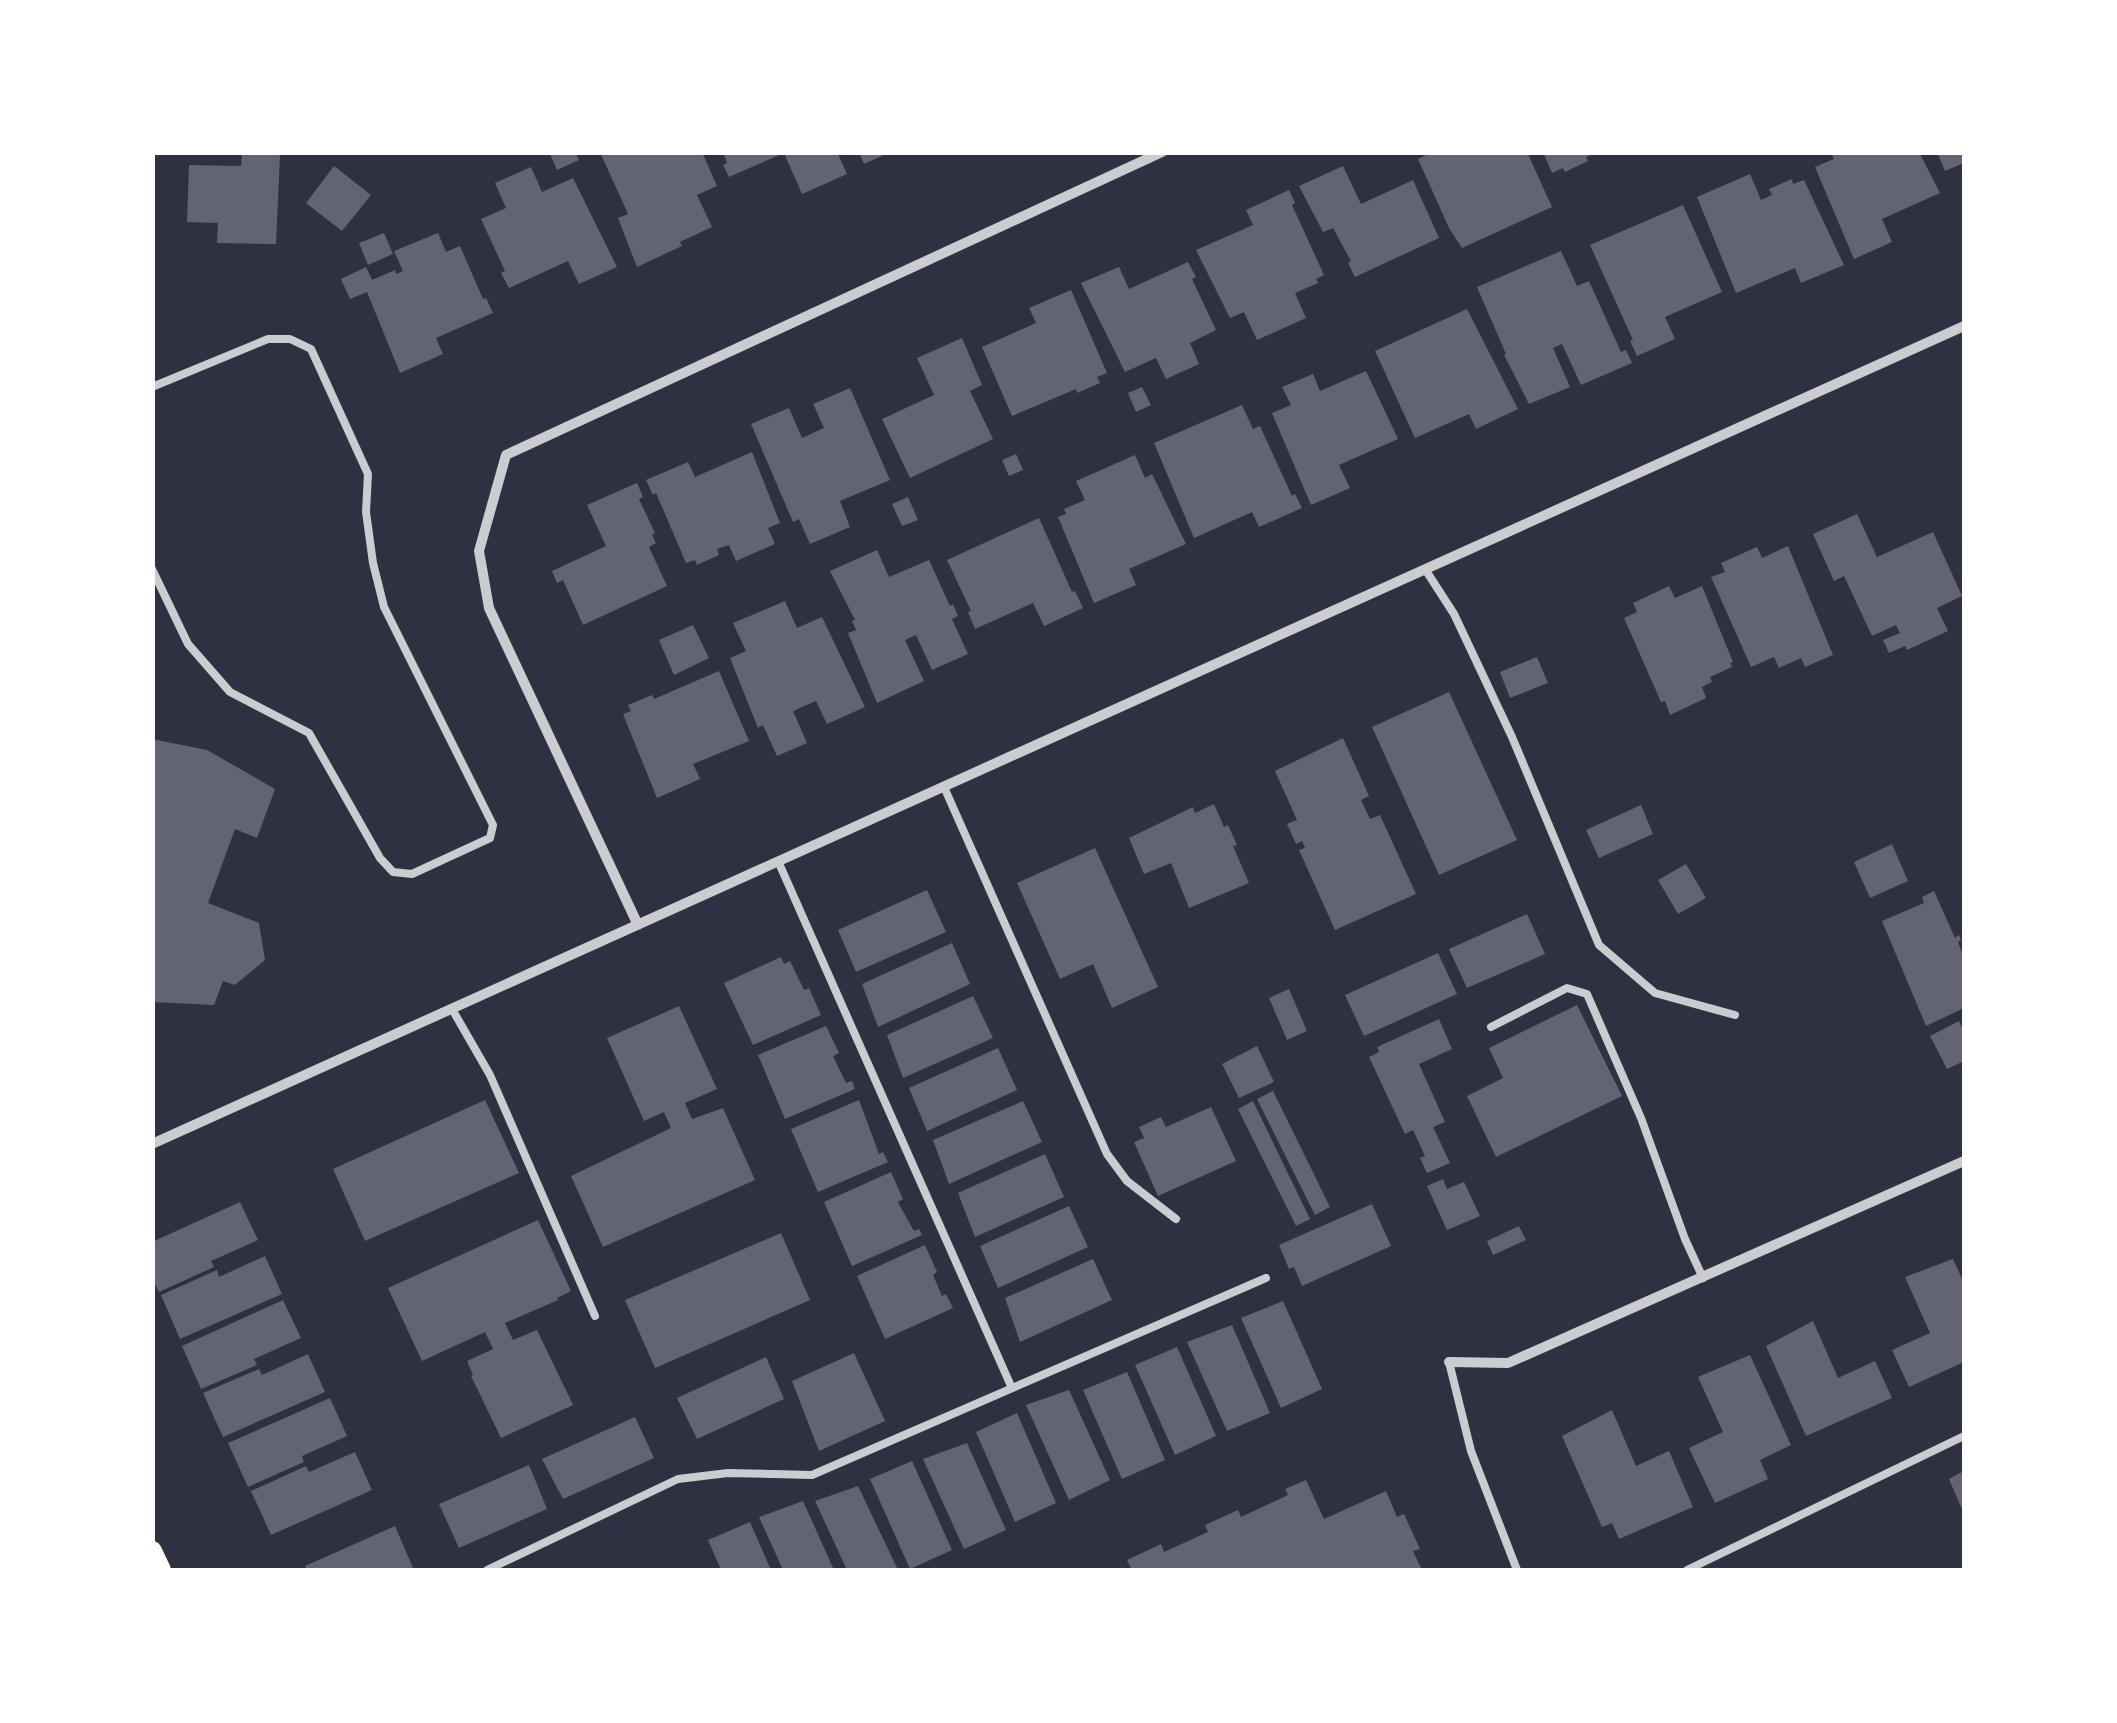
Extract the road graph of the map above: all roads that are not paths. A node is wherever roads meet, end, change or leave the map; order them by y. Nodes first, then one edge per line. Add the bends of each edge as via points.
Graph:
1 (1162, 152) edge
2 (1964, 326) edge
3 (152, 387) edge
4 (152, 569) edge
5 (1426, 569) junction
6 (944, 787) junction
7 (778, 862) junction
8 (638, 924) junction
9 (452, 1009) junction
10 (1735, 1015) dead end
11 (1491, 1027) dead end
12 (152, 1144) edge
13 (1964, 1161) edge
14 (1176, 1219) dead end
15 (1266, 1278) dead end
16 (1704, 1278) junction
17 (595, 1316) dead end
18 (1449, 1362) joint
19 (1011, 1386) junction
20 (1964, 1436) edge
21 (152, 1552) edge
22 (161, 1570) edge
23 (487, 1570) edge
24 (1518, 1570) edge
25 (1688, 1570) edge

1 - 8 street via 506,454 479,550 489,608
2 - 5 street
3 - 4 lane via 268,339 311,349 368,474 372,563 384,607 493,825 490,838 412,874 393,872 309,732 230,692 188,644
5 - 6 street
5 - 10 lane via 1512,737 1599,944 1655,993
6 - 7 street
6 - 14 lane via 1108,1154 1127,1181
7 - 8 street
7 - 19 lane
8 - 9 street
9 - 12 street
9 - 17 lane via 490,1074
11 - 16 lane via 1567,988 1587,994
13 - 16 street
15 - 19 lane
16 - 18 street via 1508,1363
18 - 24 lane via 1470,1451
19 - 23 lane via 812,1476 678,1479
20 - 25 lane
21 - 22 main road

